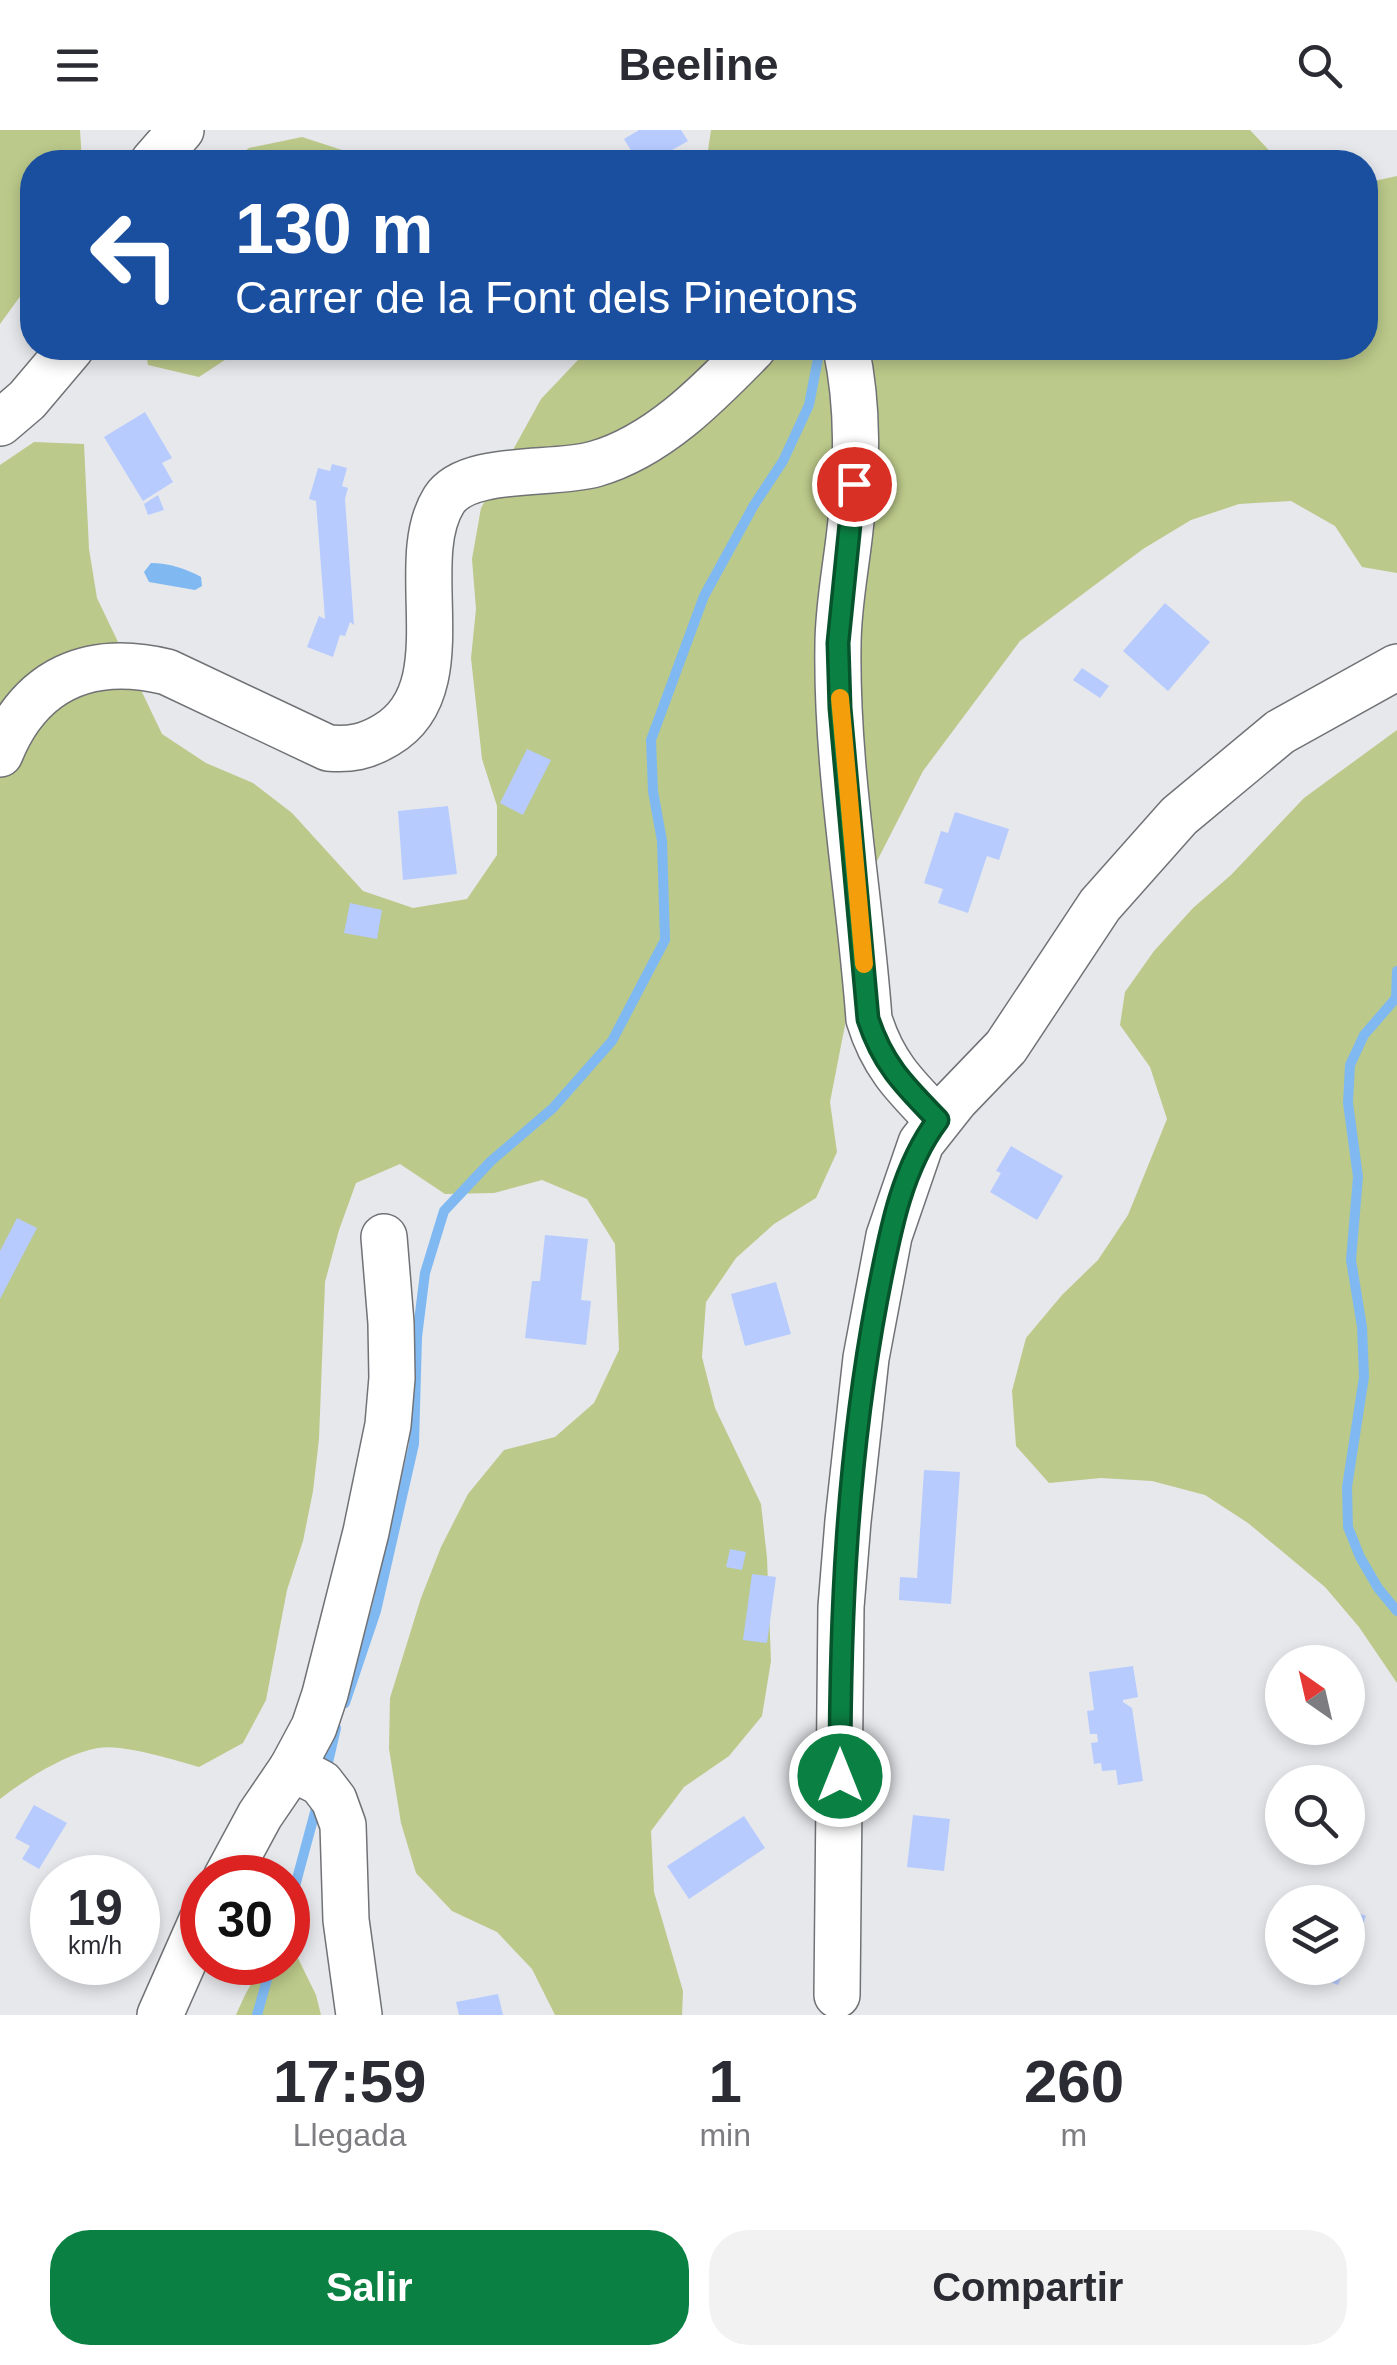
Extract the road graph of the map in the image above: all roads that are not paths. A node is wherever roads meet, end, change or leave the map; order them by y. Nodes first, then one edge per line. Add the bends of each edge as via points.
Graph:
1 (180, 130) edge
2 (163, 150) edge
3 (62, 360) edge
4 (740, 360) edge
5 (848, 360) edge
6 (0, 422) edge
7 (1397, 667) edge
8 (0, 754) edge
9 (938, 1120) junction
10 (384, 1237) dead end
11 (292, 1768) junction
12 (238, 1855) edge
13 (180, 1970) edge
14 (837, 1995) dead end
15 (160, 2015) edge
16 (359, 2015) edge

1 - 2 street
3 - 6 street
4 - 8 street via 680,416 624,454 570,470 480,476 445,498 431,543 422,692 412,712 373,743 328,748 166,672 110,666 74,674 42,692 24,707
5 - 9 street via 856,445 838,643 868,1019 889,1068
7 - 9 street via 1280,732 1178,816 1100,904 1006,1046
9 - 14 street via 921,1142 889,1236 866,1358 841,1606
10 - 11 street via 392,1378 381,1466 325,1694
11 - 12 street
11 - 16 street via 321,1784 343,1826
13 - 15 street

